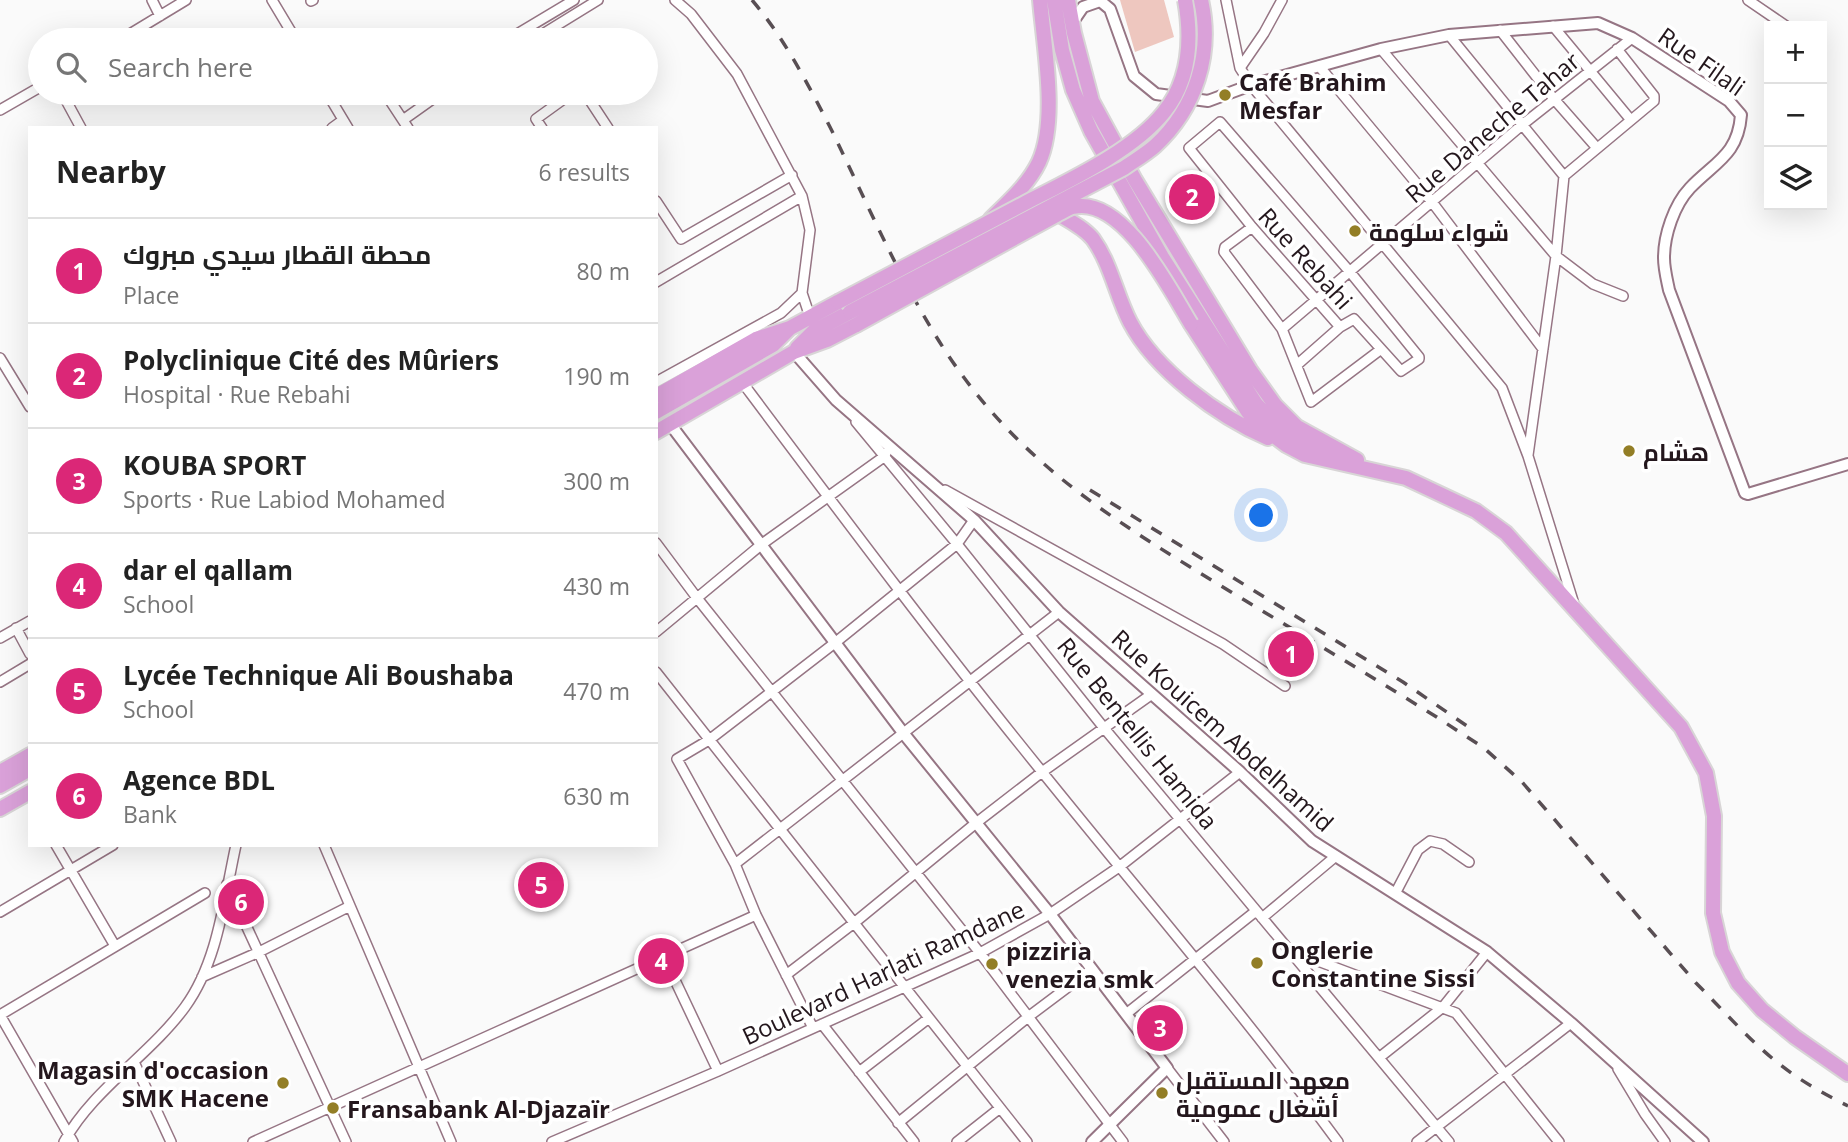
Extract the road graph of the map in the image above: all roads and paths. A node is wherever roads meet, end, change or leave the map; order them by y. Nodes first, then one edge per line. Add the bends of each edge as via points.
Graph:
1 (152, 0) edge
2 (186, 0) edge
3 (272, 0) edge
4 (574, 0) edge
5 (598, 0) edge
6 (674, 0) edge
7 (1040, 0) edge
8 (1054, 0) edge
9 (1068, 0) edge
10 (1100, 0) edge
11 (1185, 0) edge
12 (1201, 0) edge
13 (1226, 0) edge
14 (1282, 0) edge
15 (1748, 0) edge
16 (160, 16) junction
17 (1779, 21) edge
18 (1072, 23) junction
19 (535, 24) junction
20 (1553, 26) junction
21 (140, 28) edge
22 (289, 28) edge
23 (528, 28) edge
24 (536, 28) edge
25 (553, 28) edge
26 (1500, 30) junction
27 (1449, 35) junction
28 (1632, 38) junction
29 (1381, 49) junction
30 (1617, 49) junction
31 (1319, 66) junction
32 (1240, 68) junction
33 (1589, 71) junction
34 (1251, 85) junction
35 (28, 94) edge
36 (1554, 99) junction
37 (69, 105) edge
38 (334, 105) edge
39 (393, 105) edge
40 (428, 105) edge
41 (555, 105) edge
42 (593, 105) edge
43 (0, 110) edge
44 (1630, 119) junction
45 (345, 124) edge
46 (406, 124) edge
47 (1522, 125) junction
48 (80, 126) edge
49 (541, 126) edge
50 (607, 126) edge
51 (1597, 148) junction
52 (1478, 163) junction
53 (792, 176) junction
54 (1564, 177) junction
55 (802, 196) junction
56 (1432, 202) junction
57 (659, 212) edge
58 (1058, 214) junction
59 (987, 224) junction
60 (1251, 227) junction
61 (1382, 242) junction
62 (1556, 256) junction
63 (1350, 271) junction
64 (658, 281) edge
65 (802, 293) junction
66 (1623, 296) dead end
67 (1317, 300) junction
68 (810, 317) junction
69 (853, 318) junction
70 (1340, 327) junction
71 (790, 328) junction
72 (1282, 329) junction
73 (1543, 349) junction
74 (1380, 350) junction
75 (794, 352) junction
76 (0, 358) edge
77 (1298, 364) junction
78 (658, 381) edge
79 (738, 384) junction
80 (658, 395) edge
81 (836, 400) junction
82 (28, 404) edge
83 (658, 411) edge
84 (663, 426) edge
85 (890, 445) junction
86 (1286, 445) junction
87 (885, 456) junction
88 (1528, 456) junction
89 (1848, 464) edge
90 (1374, 469) junction
91 (933, 484) junction
92 (828, 497) junction
93 (974, 520) junction
94 (762, 544) junction
95 (957, 544) junction
96 (658, 546) edge
97 (897, 591) junction
98 (697, 598) junction
99 (1059, 612) junction
100 (1576, 613) junction
101 (28, 622) edge
102 (16, 628) junction
103 (658, 630) edge
104 (1030, 634) junction
105 (0, 638) edge
106 (836, 642) junction
107 (28, 650) edge
108 (28, 665) edge
109 (658, 675) edge
110 (969, 681) junction
111 (0, 682) edge
112 (1286, 686) dead end
113 (773, 692) junction
114 (1152, 694) junction
115 (1104, 728) junction
116 (904, 734) junction
117 (709, 740) junction
118 (28, 756) edge
119 (28, 770) edge
120 (0, 772) edge
121 (1042, 772) junction
122 (1240, 772) junction
123 (28, 779) edge
124 (843, 782) junction
125 (0, 786) edge
126 (28, 793) edge
127 (0, 795) edge
128 (0, 809) edge
129 (1181, 820) junction
130 (976, 823) junction
131 (779, 831) junction
132 (57, 847) edge
133 (110, 847) edge
134 (236, 847) edge
135 (325, 847) edge
136 (1336, 856) junction
137 (1469, 862) dead end
138 (735, 864) junction
139 (1119, 867) junction
140 (70, 870) junction
141 (915, 874) junction
142 (227, 884) junction
143 (1396, 892) junction
144 (205, 893) dead end
145 (350, 906) junction
146 (0, 912) edge
147 (1050, 914) junction
148 (756, 915) junction
149 (1259, 915) junction
150 (854, 923) junction
151 (115, 946) junction
152 (1292, 951) junction
153 (259, 952) junction
154 (1487, 952) junction
155 (980, 953) junction
156 (664, 957) junction
157 (1195, 960) junction
158 (1092, 969) junction
159 (786, 975) junction
160 (202, 977) junction
161 (905, 987) junction
162 (1443, 1007) junction
163 (1126, 1014) junction
164 (0, 1015) edge
165 (1028, 1017) junction
166 (929, 1018) junction
167 (1571, 1023) junction
168 (817, 1026) junction
169 (1380, 1057) junction
170 (1614, 1061) junction
171 (134, 1062) junction
172 (419, 1066) junction
173 (967, 1066) junction
174 (1167, 1068) junction
175 (718, 1071) junction
176 (859, 1072) junction
177 (1505, 1074) junction
178 (1848, 1074) edge
179 (330, 1107) junction
180 (1000, 1108) junction
181 (898, 1123) junction
182 (1109, 1125) junction
183 (1437, 1126) junction
184 (69, 1139) edge
185 (171, 1142) edge
186 (253, 1142) edge
187 (346, 1142) edge
188 (451, 1142) edge
189 (552, 1142) edge
190 (914, 1142) edge
191 (957, 1142) edge
192 (1027, 1142) edge
193 (1092, 1142) edge
194 (1123, 1142) edge
195 (1224, 1142) edge
196 (1338, 1142) edge
197 (1417, 1142) edge
198 (1449, 1142) edge
199 (1559, 1142) edge
200 (1665, 1142) edge
201 (1703, 1142) edge

1 - 16 street
2 - 16 street
3 - 22 street
4 - 19 street
5 - 25 street
6 - 53 street via 737,74
7 - 59 main road, bridge via 1049,105 1047,139 1025,185
8 - 90 main road via 1073,90 1091,131 1162,257 1256,404 1292,439
9 - 18 main road
10 - 18 street via 1083,7
10 - 34 street, Rue Filali via 1110,9 1134,76 1156,94 1208,101
11 - 59 main road, bridge via 1189,51 1166,110 1126,145
12 - 69 main road, bridge via 1205,43 1194,95 1155,146
13 - 32 street
14 - 32 street
15 - 17 street
16 - 21 street
18 - 90 main road via 1092,101 1251,370 1297,427
19 - 23 street
19 - 24 street
20 - 26 street, Rue Filali
20 - 28 street, Rue Filali via 1598,23
20 - 33 street
26 - 27 street, Rue Filali
26 - 36 street
27 - 29 street, Rue Filali
27 - 47 street
28 - 30 street, Rue Daneche Tahar
28 - 89 street, Rue Filali via 1729,101 1741,115 1731,150 1689,189 1676,208 1664,259 1669,290 1745,493
29 - 31 street, Rue Filali
29 - 52 street
30 - 33 street, Rue Daneche Tahar
30 - 44 street via 1654,96 1654,101
31 - 34 street, Rue Filali
31 - 56 street
32 - 34 street
33 - 36 street, Rue Daneche Tahar
33 - 44 street
34 - 61 street
35 - 43 street
36 - 47 street, Rue Daneche Tahar
36 - 51 street
37 - 48 street
38 - 45 street
39 - 46 street
40 - 46 street
41 - 49 street via 536,119
42 - 50 street
44 - 51 street
47 - 52 street, Rue Daneche Tahar
47 - 54 street
51 - 54 street
52 - 56 street, Rue Daneche Tahar
52 - 62 street
53 - 55 street
53 - 57 street via 681,239
54 - 62 street
55 - 64 street
55 - 65 street via 810,230
56 - 61 street, Rue Daneche Tahar
56 - 73 street
58 - 69 main road, bridge
58 - 86 main road via 1092,238 1130,322 1149,350 1185,385 1244,428
58 - 86 main road, bridge via 1085,206 1119,221 1154,266 1248,412
59 - 68 main road, bridge
60 - 63 street, Rue Rebahi via 1189,148 1220,122
60 - 67 street, Rue Rebahi
60 - 72 street via 1224,252
61 - 63 street, Rue Daneche Tahar
61 - 88 street via 1502,388
62 - 66 street via 1593,285
62 - 73 street
63 - 67 street, Rue Daneche Tahar
63 - 74 street, Rue Rebahi via 1419,357 1402,372
65 - 68 street
65 - 78 street via 780,313
67 - 70 street, Rue Rebahi
67 - 72 street, Rue Daneche Tahar
68 - 71 main road
69 - 75 main road via 814,331
70 - 74 street, Rue Rebahi via 1354,319
70 - 77 street
71 - 80 main road via 756,339
71 - 83 main road via 773,345
72 - 77 street
73 - 88 street
74 - 77 street via 1312,402
75 - 79 main road
75 - 81 street, Rue Bentellis Hamida
76 - 82 street
79 - 84 main road
79 - 92 street
81 - 85 street, Rue Kouicem Abdelhamid
81 - 87 street, Rue Bentellis Hamida
84 - 94 street
85 - 87 street
85 - 91 street, Rue Kouicem Abdelhamid
86 - 90 main road via 1305,455
87 - 92 street
87 - 95 street, Rue Bentellis Hamida
88 - 100 street
90 - 100 main road via 1406,478 1476,511 1513,540
91 - 93 street, Rue Kouicem Abdelhamid
91 - 112 street via 1223,643
92 - 94 street
92 - 97 street
93 - 95 street
93 - 99 street, Rue Kouicem Abdelhamid
94 - 98 street
94 - 106 street
95 - 97 street
95 - 104 street, Rue Bentellis Hamida
96 - 98 street
97 - 106 street
97 - 110 street
98 - 103 street
98 - 113 street
99 - 104 street
99 - 114 street, Rue Kouicem Abdelhamid
100 - 178 main road via 1681,727 1706,773 1714,816 1713,913 1722,952 1738,983 1762,1010
101 - 102 street
102 - 105 street
102 - 107 street
104 - 110 street
104 - 115 street, Rue Bentellis Hamida
106 - 113 street
106 - 116 street
108 - 111 street
109 - 117 street
110 - 116 street
110 - 121 street
113 - 117 street
113 - 124 street
114 - 115 street
114 - 122 street, Rue Kouicem Abdelhamid
115 - 121 street
115 - 129 street, Rue Bentellis Hamida
116 - 124 street
116 - 130 street
117 - 131 street
117 - 138 street via 677,759
118 - 120 main road
119 - 125 main road
121 - 130 street
121 - 139 street
122 - 129 street, Boulevard Harlati Ramdane
122 - 136 street, Rue Kouicem Abdelhamid via 1312,841
123 - 127 main road
124 - 131 street
124 - 141 street
126 - 128 main road
129 - 139 street, Boulevard Harlati Ramdane
129 - 149 street, Rue Bentellis Hamida
130 - 141 street
130 - 147 street
131 - 138 street
131 - 150 street
132 - 140 street
133 - 140 street
134 - 142 street
135 - 145 street
136 - 143 street, Rue Kouicem Abdelhamid
136 - 149 street
137 - 143 street via 1443,844 1430,841 1418,850
138 - 148 street
139 - 147 street, Boulevard Harlati Ramdane
139 - 157 street
140 - 146 street
140 - 151 street
141 - 150 street
141 - 155 street
142 - 153 street
142 - 160 street
143 - 154 street, Rue Kouicem Abdelhamid
144 - 151 street
145 - 153 street
145 - 172 street
147 - 155 street, Boulevard Harlati Ramdane
147 - 158 street
148 - 156 street
148 - 159 street
149 - 152 street, Rue Bentellis Hamida
149 - 157 street
150 - 159 street
150 - 161 street
151 - 164 street
152 - 162 street
152 - 169 street, Rue Bentellis Hamida
153 - 160 street
153 - 179 street
154 - 162 street
154 - 167 street, Rue Kouicem Abdelhamid
155 - 161 street, Boulevard Harlati Ramdane
155 - 165 street
156 - 172 street
156 - 175 street
157 - 163 street
157 - 196 street
158 - 163 street
158 - 165 street
159 - 168 street
160 - 171 street via 186,1006
161 - 166 street
161 - 168 street, Boulevard Harlati Ramdane
162 - 169 street
162 - 177 street via 1456,1013
163 - 174 street
164 - 184 street
165 - 173 street
165 - 182 street
166 - 173 street
166 - 176 street
167 - 170 street, Rue Kouicem Abdelhamid
167 - 177 street
168 - 175 street, Boulevard Harlati Ramdane
168 - 176 street
169 - 183 street, Rue Bentellis Hamida
170 - 200 street
170 - 201 street, Rue Kouicem Abdelhamid
171 - 184 street
171 - 185 street
172 - 179 street
172 - 188 street
173 - 180 street
173 - 181 street
174 - 182 street
174 - 195 street
175 - 189 street, Boulevard Harlati Ramdane
176 - 181 street
177 - 183 street
177 - 199 street
179 - 186 street
179 - 187 street
180 - 191 street
180 - 192 street
181 - 190 street
182 - 193 street
182 - 194 street
183 - 197 street
183 - 198 street, Rue Bentellis Hamida

